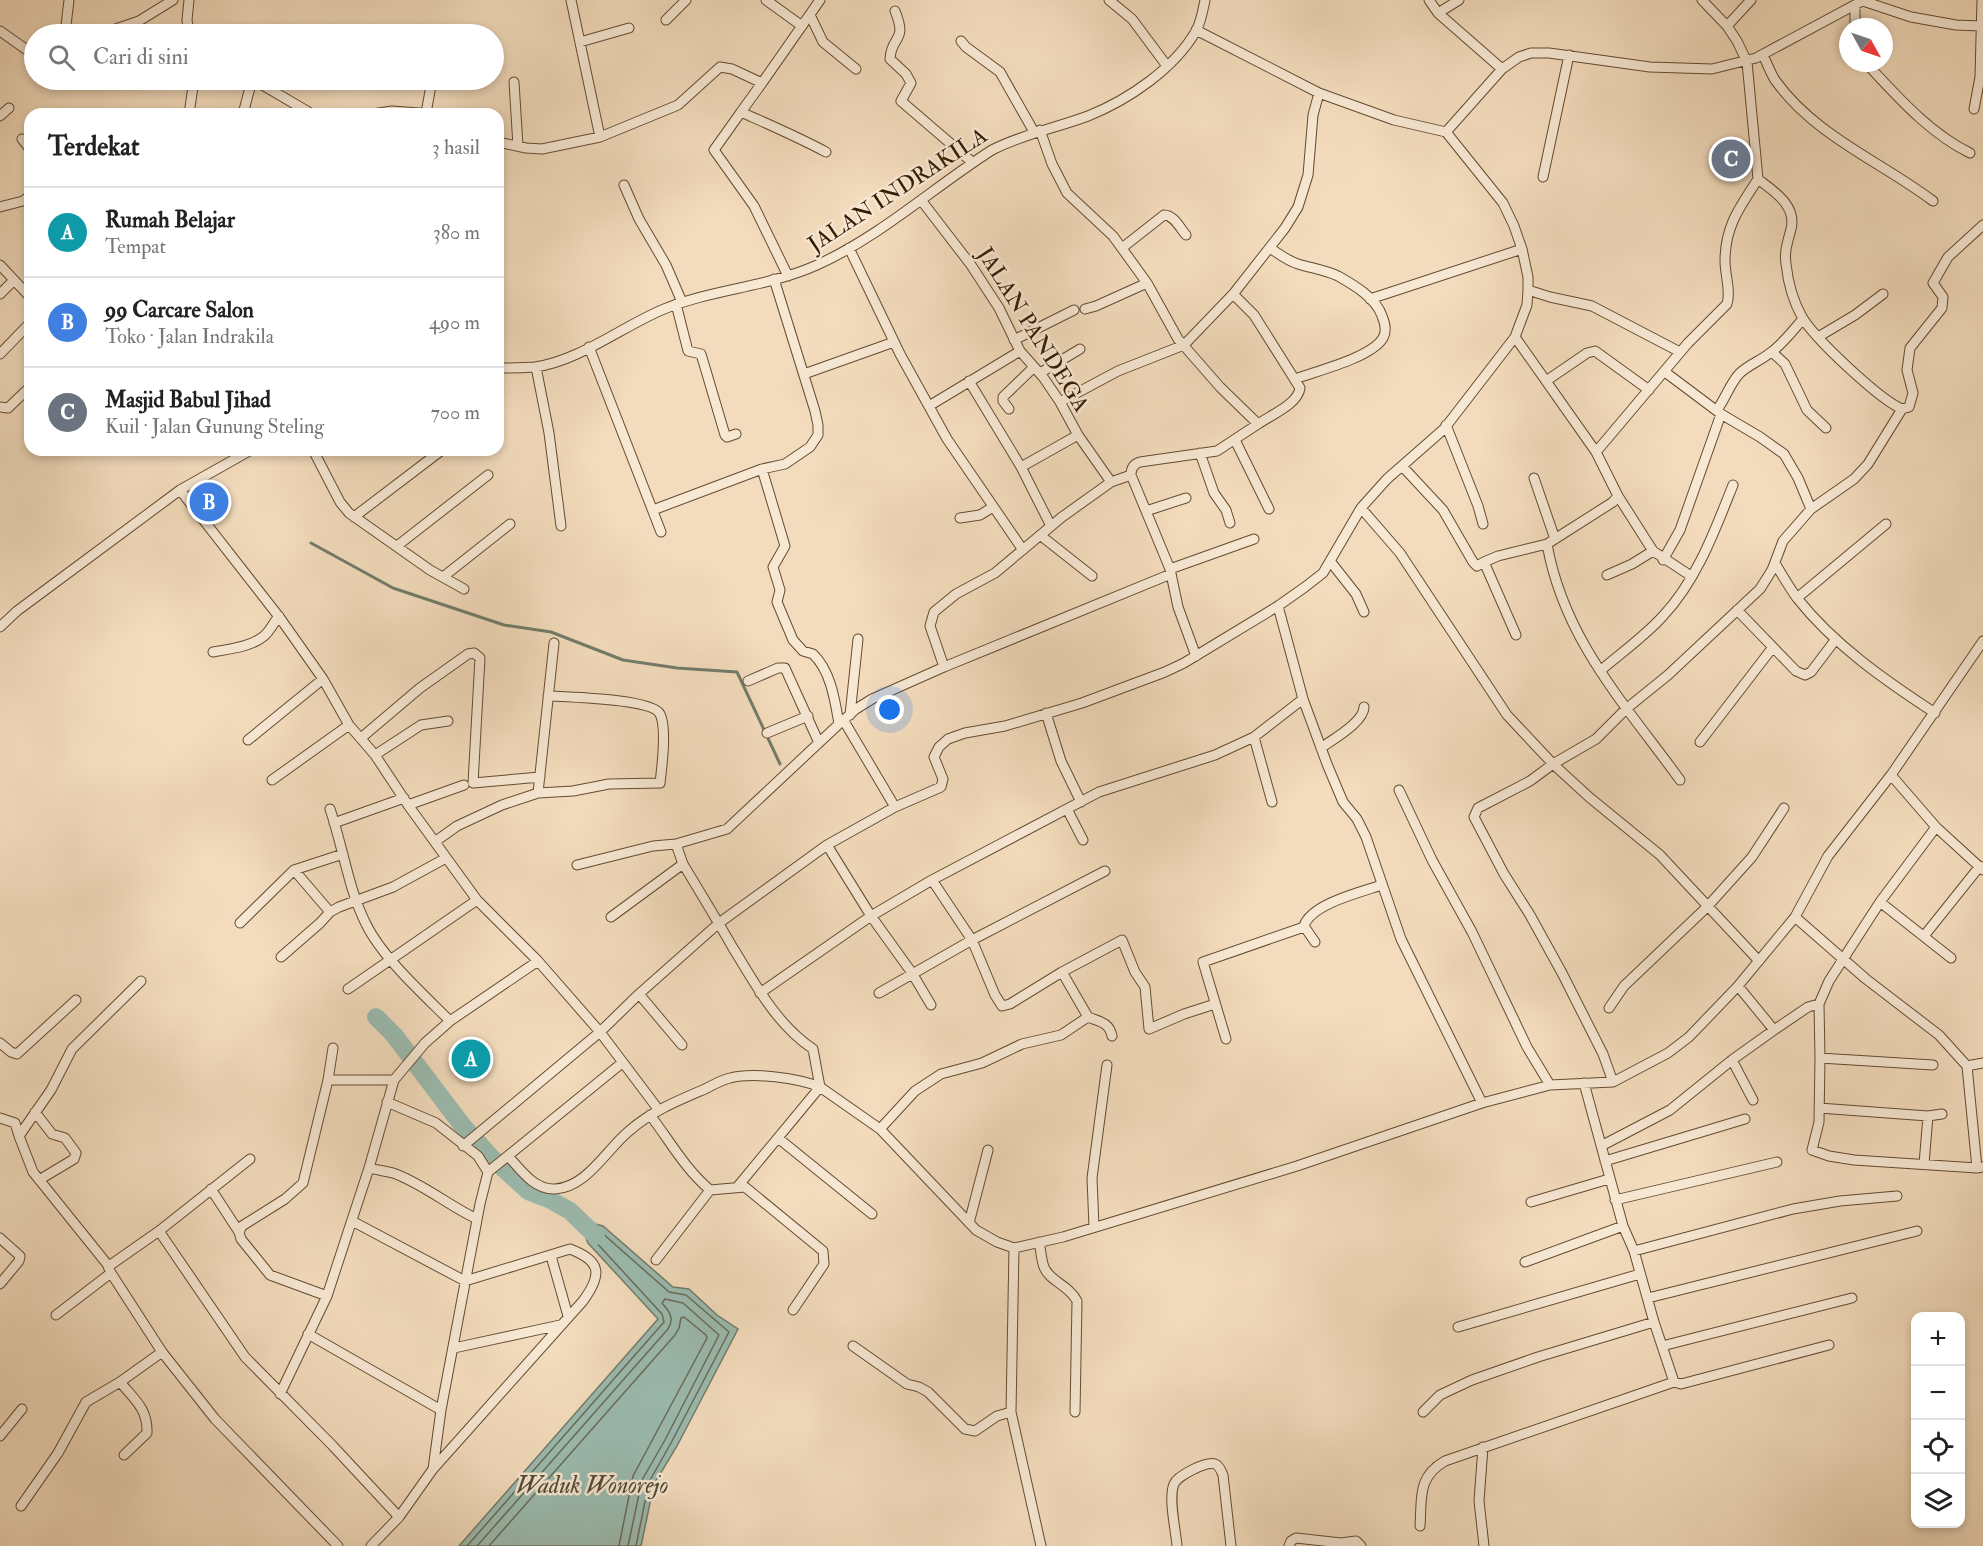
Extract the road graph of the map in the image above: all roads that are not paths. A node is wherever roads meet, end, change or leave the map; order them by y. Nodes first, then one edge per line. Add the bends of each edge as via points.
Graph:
1 (69, 0) edge
2 (173, 0) edge
3 (189, 0) edge
4 (571, 0) edge
5 (686, 0) edge
6 (766, 0) edge
7 (820, 0) edge
8 (1109, 0) edge
9 (1205, 0) edge
10 (1429, 0) edge
11 (1459, 0) edge
12 (1702, 0) edge
13 (1750, 0) edge
14 (1982, 0) edge
15 (1861, 2) edge
16 (895, 11) dead end
17 (1438, 13) junction
18 (810, 15) junction
19 (1857, 18) edge
20 (666, 20) dead end
21 (65, 24) edge
22 (130, 24) edge
23 (188, 24) edge
24 (802, 26) junction
25 (1727, 26) junction
26 (1981, 26) junction
27 (629, 28) dead end
28 (1196, 30) junction
29 (0, 31) edge
30 (961, 40) dead end
31 (580, 42) junction
32 (24, 48) edge
33 (1763, 55) junction
34 (1569, 56) junction
35 (1747, 62) junction
36 (1167, 66) junction
37 (856, 69) dead end
38 (1502, 69) junction
39 (1874, 72) edge
40 (514, 82) dead end
41 (762, 83) junction
42 (193, 90) edge
43 (250, 90) edge
44 (270, 90) edge
45 (431, 90) edge
46 (1319, 93) junction
47 (9, 108) dead end
48 (190, 108) edge
49 (245, 108) edge
50 (302, 108) edge
51 (429, 108) edge
52 (1974, 109) dead end
53 (741, 112) junction
54 (0, 116) edge
55 (1037, 131) junction
56 (1446, 132) junction
57 (600, 137) junction
58 (22, 139) dead end
59 (24, 142) edge
60 (504, 143) edge
61 (518, 146) junction
62 (826, 152) dead end
63 (1970, 153) dead end
64 (972, 162) junction
65 (1543, 177) dead end
66 (1758, 179) junction
67 (624, 185) dead end
68 (24, 200) edge
69 (921, 200) junction
70 (1933, 201) dead end
71 (0, 207) edge
72 (1983, 225) edge
73 (1186, 235) dead end
74 (849, 248) junction
75 (1122, 248) junction
76 (1270, 248) junction
77 (1522, 249) junction
78 (0, 265) edge
79 (788, 276) junction
80 (774, 279) junction
81 (14, 280) junction
82 (1147, 283) junction
83 (1528, 290) junction
84 (24, 291) edge
85 (0, 294) edge
86 (1233, 294) junction
87 (1883, 294) dead end
88 (1370, 299) junction
89 (679, 303) junction
90 (1085, 309) dead end
91 (1074, 310) dead end
92 (1803, 319) junction
93 (24, 329) edge
94 (1515, 337) junction
95 (1818, 337) junction
96 (1014, 340) junction
97 (894, 342) junction
98 (1184, 345) junction
99 (589, 347) junction
100 (1080, 349) dead end
101 (1020, 351) junction
102 (1680, 352) junction
103 (1772, 352) junction
104 (0, 354) edge
105 (536, 367) junction
106 (504, 368) edge
107 (1037, 370) junction
108 (1665, 372) junction
109 (804, 374) junction
110 (1295, 379) junction
111 (969, 381) junction
112 (1546, 381) junction
113 (1649, 390) junction
114 (24, 393) edge
115 (1060, 402) junction
116 (929, 406) junction
117 (0, 407) edge
118 (1009, 409) dead end
119 (1902, 410) junction
120 (1719, 412) junction
121 (1258, 424) junction
122 (1446, 425) junction
123 (1826, 428) dead end
124 (736, 434) dead end
125 (1077, 435) junction
126 (1235, 440) junction
127 (1596, 452) junction
128 (1200, 453) junction
129 (229, 456) edge
130 (316, 456) edge
131 (434, 456) edge
132 (1402, 466) junction
133 (1021, 467) junction
134 (762, 469) junction
135 (488, 475) dead end
136 (1131, 475) junction
137 (1534, 478) dead end
138 (1111, 482) junction
139 (1733, 485) dead end
140 (180, 490) junction
141 (1618, 496) junction
142 (1186, 498) dead end
143 (993, 507) junction
144 (1361, 508) junction
145 (1811, 508) junction
146 (1269, 509) dead end
147 (653, 510) junction
148 (1146, 511) junction
149 (354, 517) junction
150 (960, 518) dead end
151 (1230, 523) dead end
152 (510, 524) dead end
153 (1483, 524) dead end
154 (1887, 524) dead end
155 (561, 526) dead end
156 (1051, 526) junction
157 (661, 532) dead end
158 (1040, 535) junction
159 (1254, 539) dead end
160 (1552, 542) junction
161 (397, 546) junction
162 (1023, 550) junction
163 (1653, 551) junction
164 (1663, 560) junction
165 (1330, 561) junction
166 (1484, 562) junction
167 (1775, 563) junction
168 (1170, 571) junction
169 (1607, 575) dead end
170 (1092, 576) dead end
171 (1691, 576) junction
172 (443, 578) junction
173 (464, 589) dead end
174 (1797, 598) junction
175 (1278, 606) junction
176 (1737, 610) junction
177 (1364, 612) dead end
178 (279, 616) junction
179 (0, 627) edge
180 (1516, 635) dead end
181 (858, 639) dead end
182 (1836, 639) junction
183 (1983, 641) edge
184 (554, 643) dead end
185 (1773, 647) junction
186 (213, 652) dead end
187 (1196, 656) junction
188 (944, 667) junction
189 (1600, 671) junction
190 (323, 679) junction
191 (748, 681) dead end
192 (548, 696) junction
193 (1303, 699) junction
194 (1364, 707) dead end
195 (1626, 709) junction
196 (1046, 713) junction
197 (1935, 713) junction
198 (808, 716) junction
199 (844, 720) junction
200 (448, 722) dead end
201 (349, 725) junction
202 (767, 733) dead end
203 (1254, 737) junction
204 (361, 738) junction
205 (248, 740) dead end
206 (1700, 742) dead end
207 (819, 743) junction
208 (1321, 748) junction
209 (375, 755) junction
210 (1553, 764) junction
211 (1891, 775) junction
212 (540, 777) junction
213 (272, 780) dead end
214 (1680, 780) dead end
215 (464, 785) dead end
216 (1399, 790) dead end
217 (538, 793) junction
218 (406, 801) junction
219 (1081, 802) junction
220 (1272, 802) dead end
221 (895, 807) junction
222 (1784, 808) dead end
223 (330, 809) dead end
224 (1067, 809) junction
225 (334, 823) junction
226 (1936, 827) junction
227 (1083, 840) dead end
228 (436, 841) junction
229 (676, 844) junction
230 (827, 845) junction
231 (344, 854) junction
232 (446, 858) junction
233 (683, 864) junction
234 (577, 865) dead end
235 (1981, 868) edge
236 (294, 870) junction
237 (1105, 871) dead end
238 (932, 880) junction
239 (1382, 885) junction
240 (477, 900) junction
241 (356, 901) junction
242 (1880, 902) junction
243 (1707, 907) junction
244 (330, 912) junction
245 (871, 916) junction
246 (611, 917) dead end
247 (1795, 917) junction
248 (240, 922) dead end
249 (719, 923) junction
250 (1304, 927) junction
251 (1924, 936) junction
252 (972, 940) junction
253 (1316, 942) dead end
254 (280, 957) dead end
255 (1951, 958) dead end
256 (1843, 959) junction
257 (392, 961) junction
258 (538, 961) junction
259 (1759, 961) junction
260 (1062, 972) junction
261 (912, 973) junction
262 (141, 981) dead end
263 (1738, 986) junction
264 (348, 989) dead end
265 (760, 993) junction
266 (879, 993) dead end
267 (639, 994) junction
268 (76, 1000) dead end
269 (1215, 1004) junction
270 (1819, 1004) junction
271 (931, 1005) dead end
272 (1609, 1008) dead end
273 (1088, 1017) junction
274 (450, 1021) junction
275 (1774, 1030) junction
276 (600, 1032) junction
277 (1112, 1036) dead end
278 (1226, 1039) dead end
279 (0, 1043) edge
280 (682, 1045) dead end
281 (333, 1048) dead end
282 (1820, 1058) junction
283 (1732, 1060) junction
284 (622, 1063) junction
285 (1983, 1063) edge
286 (1107, 1065) dead end
287 (1933, 1065) dead end
288 (1967, 1066) junction
289 (328, 1080) junction
290 (394, 1080) junction
291 (1613, 1082) junction
292 (1584, 1083) junction
293 (1550, 1085) junction
294 (820, 1087) junction
295 (1752, 1101) dead end
296 (387, 1102) junction
297 (1482, 1103) junction
298 (1819, 1108) junction
299 (658, 1109) junction
300 (35, 1112) junction
301 (1942, 1114) dead end
302 (650, 1115) junction
303 (1928, 1116) junction
304 (0, 1118) edge
305 (1745, 1119) dead end
306 (880, 1129) junction
307 (19, 1136) junction
308 (778, 1138) junction
309 (464, 1146) junction
310 (1601, 1146) junction
311 (988, 1150) dead end
312 (506, 1157) junction
313 (250, 1159) dead end
314 (1605, 1161) junction
315 (1777, 1162) dead end
316 (1924, 1164) junction
317 (369, 1168) junction
318 (1980, 1168) edge
319 (489, 1171) junction
320 (1610, 1179) junction
321 (39, 1180) junction
322 (738, 1186) junction
323 (211, 1189) junction
324 (710, 1190) junction
325 (1897, 1196) dead end
326 (1615, 1200) junction
327 (1532, 1202) dead end
328 (872, 1214) dead end
329 (477, 1219) junction
330 (352, 1221) junction
331 (969, 1224) junction
332 (1623, 1226) junction
333 (1094, 1227) junction
334 (159, 1231) junction
335 (1917, 1231) dead end
336 (239, 1232) junction
337 (0, 1238) edge
338 (1039, 1242) junction
339 (1014, 1248) junction
340 (1634, 1251) junction
341 (551, 1256) junction
342 (656, 1260) dead end
343 (1525, 1262) dead end
344 (110, 1269) junction
345 (1640, 1274) junction
346 (465, 1281) junction
347 (0, 1284) edge
348 (327, 1296) junction
349 (1648, 1298) junction
350 (1852, 1298) dead end
351 (794, 1310) dead end
352 (56, 1316) dead end
353 (568, 1316) junction
354 (1654, 1323) junction
355 (560, 1325) junction
356 (1458, 1328) dead end
357 (308, 1334) junction
358 (1829, 1345) dead end
359 (853, 1346) dead end
360 (1662, 1346) junction
361 (454, 1348) junction
362 (162, 1352) junction
363 (120, 1382) junction
364 (1674, 1382) junction
365 (280, 1394) junction
366 (22, 1409) dead end
367 (441, 1410) junction
368 (1011, 1412) junction
369 (1075, 1412) dead end
370 (1423, 1412) dead end
371 (0, 1436) edge
372 (1483, 1447) junction
373 (124, 1455) dead end
374 (433, 1469) junction
375 (21, 1506) dead end
376 (399, 1517) junction
377 (1420, 1526) dead end
378 (1341, 1544) edge
379 (338, 1546) edge
380 (371, 1546) edge
381 (1041, 1546) edge
382 (1177, 1546) edge
383 (1231, 1546) edge
384 (1289, 1546) edge
385 (1361, 1546) edge
386 (1484, 1546) edge

1 - 21 street
2 - 22 street
3 - 23 street
4 - 31 street
5 - 20 street
6 - 24 street
7 - 18 street
8 - 36 street via 1132,19
9 - 28 street, JALAN INDRAKILA
10 - 17 street
11 - 17 street
12 - 25 street
13 - 25 street
14 - 26 street
15 - 19 street
15 - 26 street via 1911,18
15 - 33 street
16 - 64 street via 901,30 890,59 912,83 901,101
17 - 38 street
18 - 24 street
18 - 37 street via 823,42
24 - 41 street
25 - 35 street
26 - 52 street via 1980,77
27 - 31 street
28 - 36 street, JALAN INDRAKILA
28 - 46 street
29 - 32 street
30 - 55 street via 1000,72
31 - 57 street
33 - 35 street
33 - 70 street via 1786,93 1823,128
34 - 35 street via 1676,69 1712,69
34 - 38 street via 1532,53
34 - 65 street
35 - 66 street
36 - 55 street, JALAN INDRAKILA via 1107,107
38 - 56 street
39 - 63 street via 1934,130
40 - 61 street
41 - 53 street
41 - 57 street via 720,67 678,105
42 - 48 street
43 - 49 street
44 - 50 street
45 - 51 street
46 - 56 street via 1394,120
46 - 76 street via 1305,190
47 - 54 street
53 - 62 street
53 - 79 street via 714,150 754,206
55 - 64 street, JALAN INDRAKILA via 1010,140
55 - 75 street via 1067,193
56 - 77 street via 1503,203
57 - 61 street via 554,148
58 - 59 street
60 - 61 street
64 - 69 street, JALAN INDRAKILA
66 - 92 street via 1780,196 1791,213 1785,263
66 - 102 street via 1727,234 1727,304
67 - 89 street via 666,265
68 - 71 street
69 - 74 street, JALAN INDRAKILA
69 - 96 street, JALAN PANDEGA via 971,265
72 - 119 street via 1948,257 1933,283 1943,297 1942,308 1910,348 1907,370 1912,399
73 - 75 street via 1173,218 1164,216
74 - 79 street, JALAN INDRAKILA
74 - 97 street
75 - 82 street
76 - 86 street
76 - 88 street via 1296,264 1339,277
77 - 83 street
77 - 88 street
78 - 81 street
79 - 80 street, JALAN INDRAKILA
80 - 89 street, JALAN INDRAKILA
80 - 109 street
81 - 84 street
81 - 85 street
82 - 90 street
82 - 98 street
83 - 94 street via 1527,305
83 - 102 street via 1592,306
86 - 98 street
86 - 110 street via 1254,315
87 - 95 street
88 - 110 street via 1379,309 1385,326 1384,337 1378,344 1364,354
89 - 99 street, JALAN INDRAKILA
89 - 124 street via 688,351 700,354 724,435
91 - 96 street
92 - 95 street
92 - 103 street
93 - 104 street
94 - 112 street
94 - 122 street
95 - 119 street via 1857,375
96 - 101 street, JALAN PANDEGA
97 - 109 street
97 - 116 street
98 - 115 street via 1118,371
98 - 121 street
99 - 105 street, JALAN INDRAKILA
99 - 147 street
100 - 107 street
101 - 107 street, JALAN PANDEGA
101 - 111 street
102 - 108 street
103 - 120 street via 1740,373
103 - 123 street via 1785,364 1807,410
105 - 106 street, JALAN INDRAKILA
105 - 155 street
107 - 115 street, JALAN PANDEGA
107 - 118 street via 1003,397
108 - 113 street
108 - 120 street
109 - 134 street via 818,435 810,447 785,464
110 - 121 street via 1300,388 1298,396
111 - 116 street
111 - 133 street
112 - 113 street via 1595,351
112 - 127 street
113 - 127 street
114 - 117 street via 8,408
115 - 125 street, JALAN PANDEGA
116 - 143 street via 946,439
119 - 145 street via 1868,464 1854,479
120 - 145 street via 1784,454
120 - 164 street via 1680,530
121 - 126 street
122 - 132 street
122 - 153 street
125 - 133 street
125 - 138 street, JALAN PANDEGA
126 - 128 street via 1217,452
126 - 146 street
127 - 141 street
128 - 136 street via 1140,462 1134,465
128 - 151 street
129 - 140 street
130 - 149 street via 340,502
131 - 149 street
132 - 144 street
132 - 166 street via 1443,510 1469,557 1477,566
133 - 156 street
134 - 147 street
134 - 199 street via 784,546 773,567 780,590 777,602 798,648 813,654 821,664
135 - 161 street
136 - 138 street
136 - 148 street
137 - 160 street
138 - 156 street
139 - 171 street via 1711,542
140 - 178 street
140 - 179 street
141 - 160 street
141 - 163 street
142 - 148 street
143 - 150 street via 980,515
143 - 162 street
144 - 165 street
144 - 210 street via 1400,553 1507,715
145 - 167 street via 1783,541
147 - 157 street
148 - 168 street
149 - 161 street
152 - 172 street
154 - 174 street
156 - 158 street
158 - 162 street
158 - 170 street
159 - 168 street
160 - 166 street
160 - 189 street via 1552,571 1564,605
161 - 172 street
162 - 188 street via 934,612 930,626
163 - 164 street
163 - 169 street
164 - 171 street
165 - 175 street via 1323,573
165 - 177 street via 1356,594
166 - 180 street
167 - 174 street
167 - 176 street via 1765,583
168 - 187 street
168 - 188 street
171 - 189 street via 1664,616
172 - 173 street
174 - 182 street
175 - 187 street
175 - 193 street
176 - 185 street
176 - 195 street
178 - 186 street via 259,639
178 - 190 street
181 - 199 street
182 - 185 street via 1805,675
182 - 197 street via 1886,681
183 - 197 street
184 - 192 street
185 - 206 street
187 - 196 street via 1166,672
188 - 199 street via 872,699
189 - 195 street
190 - 201 street
190 - 205 street
191 - 198 street via 785,668
192 - 212 street
192 - 217 street via 628,702 657,710 664,744 660,783 609,784
193 - 203 street
193 - 208 street
194 - 208 street via 1359,720
195 - 210 street via 1596,739
195 - 214 street
196 - 219 street via 1061,761
196 - 221 street via 946,740 934,757 943,779 941,787
197 - 211 street
198 - 202 street
198 - 207 street
199 - 207 street
199 - 221 street
200 - 209 street via 421,725
201 - 204 street
201 - 213 street
203 - 219 street via 1215,755 1098,792
203 - 220 street
204 - 209 street
204 - 212 street via 420,688 474,653 480,658 473,783
207 - 229 street via 727,829
208 - 239 street via 1343,802 1366,837
209 - 218 street
210 - 243 street via 1660,855
210 - 291 street via 1530,781 1478,808 1474,817 1562,973
211 - 226 street
211 - 247 street via 1828,856
212 - 217 street
215 - 218 street
216 - 293 street via 1527,1047
217 - 228 street via 457,826
218 - 225 street
218 - 228 street
219 - 224 street
221 - 230 street
222 - 243 street via 1752,857
223 - 225 street
224 - 227 street
224 - 238 street
225 - 231 street
226 - 235 street
226 - 242 street
228 - 232 street
229 - 233 street
229 - 234 street
230 - 245 street
230 - 249 street
231 - 236 street
231 - 241 street
232 - 240 street
232 - 241 street via 393,887
233 - 246 street
233 - 249 street
235 - 251 street
236 - 244 street
236 - 248 street
237 - 252 street
238 - 245 street
238 - 252 street
239 - 250 street via 1313,912
239 - 297 street via 1401,939
240 - 257 street
240 - 258 street
241 - 244 street
241 - 257 street via 367,926
242 - 251 street
242 - 256 street
243 - 259 street
243 - 272 street via 1624,986
244 - 254 street
245 - 261 street
245 - 265 street
247 - 256 street
247 - 259 street
249 - 265 street
249 - 267 street
250 - 253 street
250 - 269 street via 1203,962
251 - 255 street
252 - 260 street via 1002,1006
252 - 261 street
256 - 270 street
256 - 288 street via 1939,1035
257 - 264 street
257 - 274 street
258 - 274 street
258 - 276 street
259 - 263 street
260 - 269 street via 1122,940 1145,987 1149,1029
260 - 273 street
261 - 266 street
261 - 271 street
262 - 300 street via 72,1049
263 - 275 street
263 - 291 street via 1689,1037 1668,1053
265 - 294 street via 780,1021 813,1049
267 - 276 street
267 - 280 street
268 - 279 street via 17,1054
269 - 278 street
270 - 275 street
270 - 282 street
273 - 277 street via 1107,1024
273 - 306 street via 1061,1035 1022,1044 982,1063 941,1074 915,1091
274 - 290 street
275 - 283 street
276 - 284 street
276 - 309 street
281 - 289 street
282 - 287 street
282 - 298 street
283 - 295 street
283 - 310 street via 1670,1110
284 - 299 street
284 - 312 street
285 - 288 street
286 - 333 street via 1092,1178
288 - 318 street
289 - 290 street
289 - 336 street via 303,1183
290 - 296 street
291 - 292 street
292 - 293 street
292 - 310 street
293 - 297 street
294 - 299 street via 763,1076 730,1077
294 - 306 street
294 - 308 street
296 - 309 street via 428,1118
296 - 317 street
297 - 333 street via 1297,1166
298 - 303 street
298 - 316 street via 1812,1150 1854,1160
299 - 302 street
300 - 307 street
300 - 321 street via 52,1134 65,1138 76,1153 74,1159
301 - 303 street
302 - 312 street via 628,1131 579,1181 567,1186 552,1189 533,1182
302 - 324 street via 687,1168
303 - 316 street
304 - 307 street via 15,1122
305 - 314 street
306 - 331 street
307 - 321 street
308 - 322 street
308 - 328 street
309 - 319 street
310 - 314 street
311 - 331 street
312 - 319 street
313 - 323 street
314 - 320 street
315 - 326 street
316 - 318 street
317 - 329 street via 410,1181
317 - 330 street
319 - 329 street
320 - 326 street
320 - 327 street
321 - 344 street
322 - 324 street
322 - 351 street via 748,1188 823,1251 825,1264
323 - 334 street
323 - 336 street
324 - 342 street
325 - 340 street via 1793,1209
326 - 332 street
329 - 346 street
330 - 346 street
330 - 348 street
331 - 339 street
332 - 340 street
332 - 343 street
333 - 338 street
334 - 344 street
334 - 365 street via 245,1357
335 - 349 street
336 - 348 street via 270,1275
337 - 347 street via 20,1256
338 - 339 street
338 - 369 street via 1044,1268 1073,1292 1077,1301
339 - 368 street
340 - 345 street
341 - 346 street
341 - 353 street
341 - 353 street via 570,1249 595,1264 594,1286
344 - 352 street
344 - 362 street
345 - 349 street
345 - 356 street
346 - 361 street
348 - 357 street
349 - 354 street
350 - 360 street
353 - 355 street
354 - 360 street
354 - 370 street via 1472,1380 1440,1395
355 - 361 street
355 - 374 street
357 - 365 street
357 - 367 street
358 - 364 street via 1681,1384
359 - 368 street via 907,1384 928,1392 965,1429 975,1431
360 - 364 street
361 - 367 street
362 - 363 street
362 - 379 street via 214,1419
363 - 373 street via 148,1422 147,1433
363 - 375 street via 86,1402 58,1453
364 - 372 street
365 - 376 street
366 - 371 street
367 - 374 street
368 - 381 street
372 - 377 street via 1445,1461 1425,1477
372 - 386 street via 1479,1501
374 - 376 street
376 - 380 street
378 - 384 street via 1296,1538
378 - 385 street via 1356,1541
382 - 383 street via 1174,1483 1178,1477 1214,1464 1222,1475

